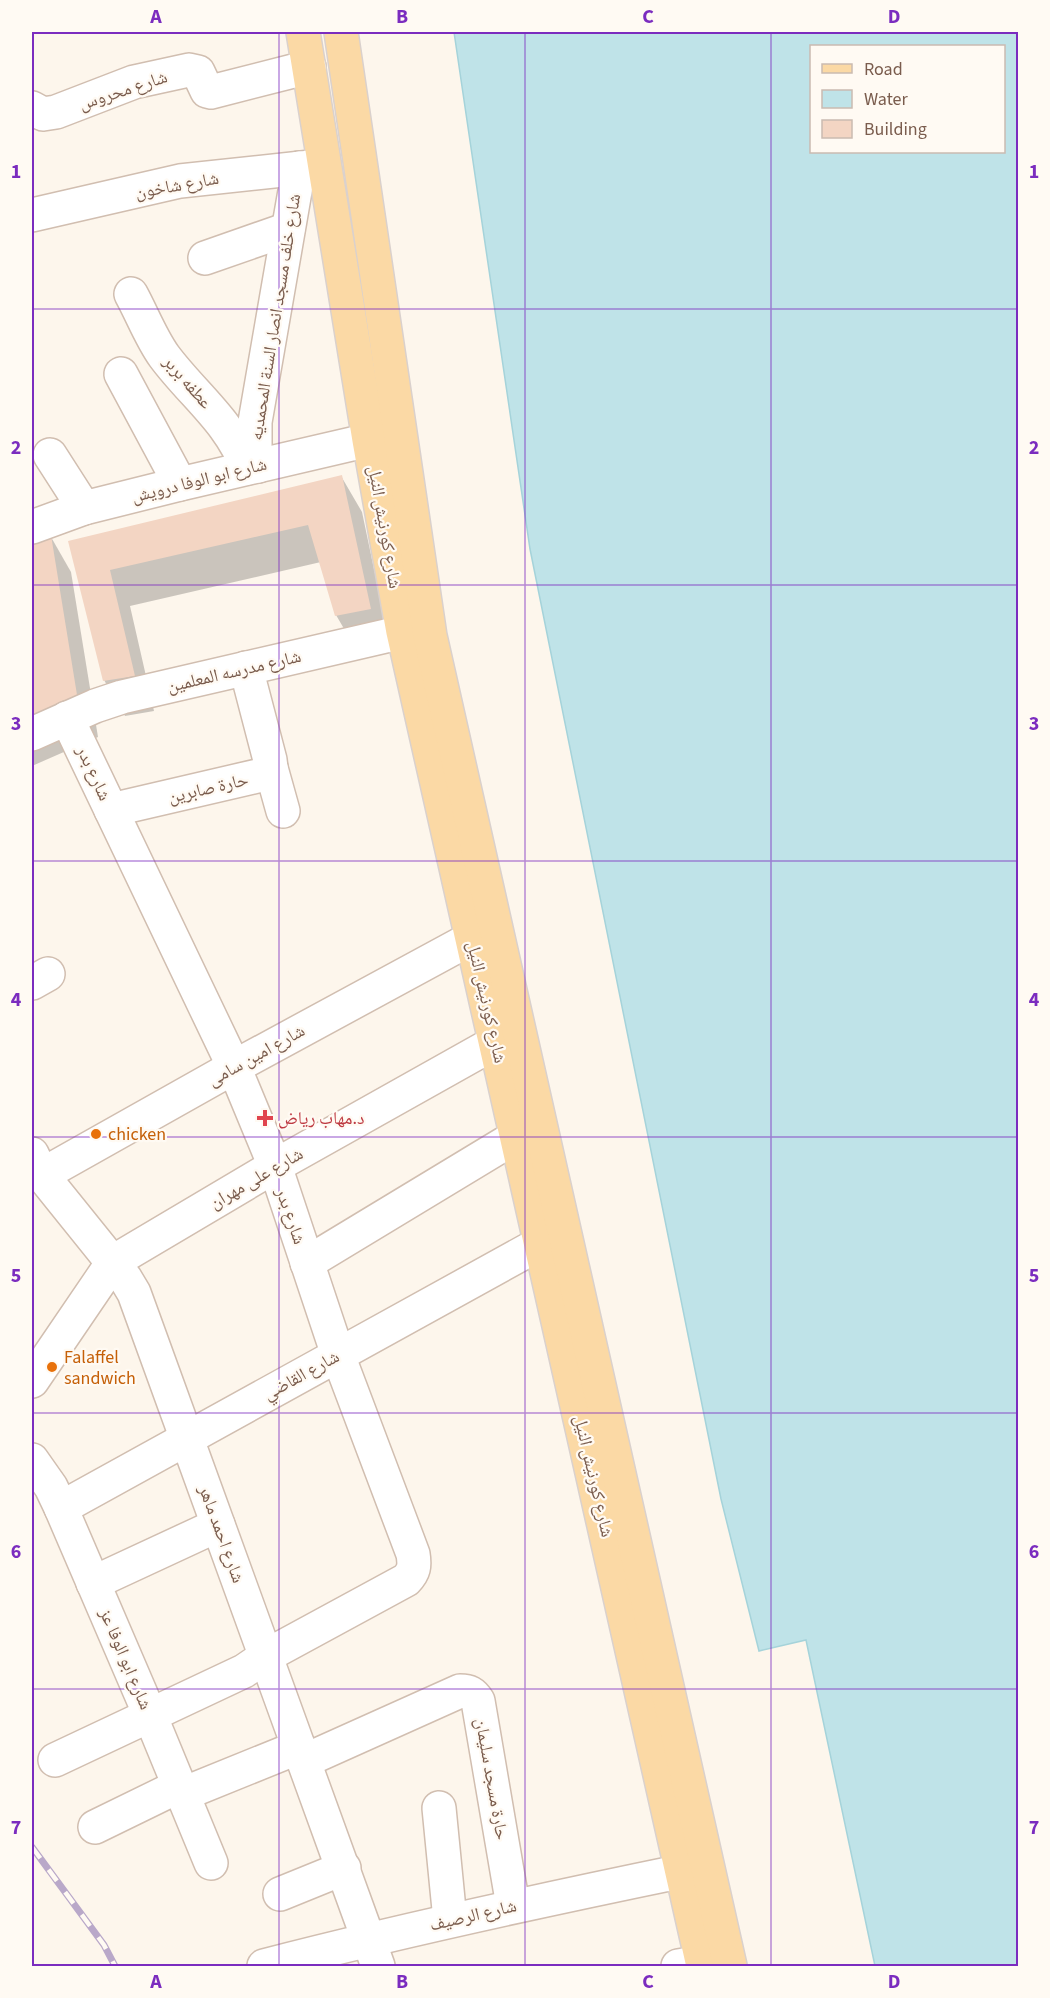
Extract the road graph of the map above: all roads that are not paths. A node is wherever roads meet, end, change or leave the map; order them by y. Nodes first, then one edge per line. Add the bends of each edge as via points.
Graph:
1 (303, 32) edge
2 (341, 32) edge
3 (309, 68) junction
4 (32, 108) edge
5 (312, 167) junction
6 (32, 215) edge
7 (288, 229) junction
8 (205, 258) dead end
9 (131, 294) dead end
10 (121, 374) dead end
11 (369, 440) junction
12 (50, 455) dead end
13 (252, 467) junction
14 (180, 484) junction
15 (84, 508) junction
16 (32, 527) edge
17 (403, 632) junction
18 (246, 668) junction
19 (67, 718) junction
20 (32, 734) edge
21 (270, 768) junction
22 (111, 810) junction
23 (283, 811) dead end
24 (472, 938) junction
25 (496, 1042) junction
26 (234, 1067) junction
27 (517, 1136) junction
28 (37, 1165) edge
29 (274, 1166) junction
30 (541, 1243) junction
31 (113, 1262) junction
32 (308, 1263) junction
33 (338, 1355) junction
34 (32, 1380) edge
35 (187, 1438) junction
36 (32, 1460) edge
37 (61, 1508) junction
38 (218, 1525) junction
39 (93, 1583) junction
40 (266, 1656) junction
41 (150, 1715) junction
42 (302, 1754) junction
43 (55, 1760) dead end
44 (181, 1790) junction
45 (438, 1808) dead end
46 (94, 1827) dead end
47 (211, 1863) dead end
48 (344, 1868) junction
49 (683, 1871) junction
50 (280, 1894) dead end
51 (513, 1906) junction
52 (450, 1920) junction
53 (374, 1953) edge
54 (703, 1965) edge
55 (264, 1966) edge

1 - 3 main road, شارع كورنيش النيل
2 - 54 main road, شارع كورنيش النيل via 430,636
3 - 4 street, شارع محروس via 211,92 198,72 189,70 134,82 56,112 43,114
3 - 5 main road, شارع كورنيش النيل
5 - 6 street, شارع شاخون via 180,182
5 - 7 street, شارع خلف مسجد انصار السنة المحمديه
5 - 11 main road, شارع كورنيش النيل
7 - 8 street
7 - 13 street, شارع خلف مسجد انصار السنة المحمديه via 255,422
9 - 13 street, عطفه بربر via 163,355 207,404
10 - 14 street
11 - 13 street, شارع ابو الوفا درويش
11 - 17 main road, شارع كورنيش النيل
12 - 15 street
13 - 14 street, شارع ابو الوفا درويش
14 - 15 street, شارع ابو الوفا درويش
15 - 16 street, شارع ابو الوفا درويش
17 - 18 street, شارع مدرسه المعلمين
17 - 24 main road, شارع كورنيش النيل
18 - 19 street, شارع مدرسه المعلمين via 122,697
18 - 21 street, حارة صابرين
19 - 20 street
19 - 22 street, شارع بدر
21 - 22 street, حارة صابرين via 259,777
21 - 23 street
22 - 26 street, شارع بدر
24 - 25 main road, شارع كورنيش النيل
24 - 26 street, شارع امين سامى
25 - 27 main road, شارع كورنيش النيل
25 - 29 street, شارع على مهران
26 - 28 street, شارع امين سامى
26 - 29 street, شارع بدر
27 - 30 main road, شارع كورنيش النيل
27 - 32 street
28 - 31 street, شارع احمد ماهر
29 - 31 street, شارع على مهران
29 - 32 street, شارع بدر
30 - 33 street, شارع القاضي
30 - 49 main road, شارع كورنيش النيل
31 - 34 street
31 - 35 street, شارع احمد ماهر via 134,1293
32 - 33 street, شارع بدر
33 - 35 street, شارع القاضي
33 - 40 street, شارع بدر via 415,1564 406,1580
35 - 37 street, شارع القاضي
35 - 38 street, شارع احمد ماهر
36 - 37 street, شارع ابو الوفا عز
37 - 39 street, شارع ابو الوفا عز
38 - 39 street
38 - 40 street, شارع احمد ماهر
39 - 41 street, شارع ابو الوفا عز
40 - 41 street, شارع بدر via 244,1671
40 - 42 street, شارع احمد ماهر
41 - 43 street, شارع بدر
41 - 44 street, شارع ابو الوفا عز
42 - 44 street
42 - 48 street, شارع احمد ماهر
42 - 51 street, حارة مسجد سليمان via 460,1691 474,1695
44 - 46 street
44 - 47 street, شارع ابو الوفا عز
45 - 52 street
48 - 50 street
48 - 53 street, شارع احمد ماهر
49 - 51 street, شارع الرصيف
49 - 54 main road, شارع كورنيش النيل
51 - 52 street, شارع الرصيف
52 - 53 street, شارع الرصيف
53 - 55 street, شارع الرصيف

